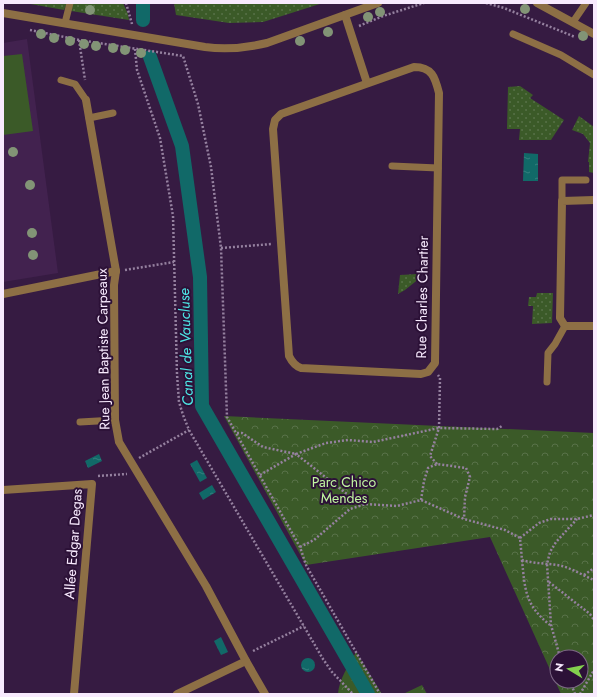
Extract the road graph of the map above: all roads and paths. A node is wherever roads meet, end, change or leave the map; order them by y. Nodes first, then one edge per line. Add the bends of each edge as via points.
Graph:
1 (70, 3) edge
2 (126, 3) edge
3 (378, 3) edge
4 (424, 3) edge
5 (486, 3) edge
6 (537, 3) edge
7 (586, 3) edge
8 (3, 13) edge
9 (345, 15) junction
10 (132, 20) dead end
11 (573, 22) junction
12 (65, 23) junction
13 (359, 26) dead end
14 (25, 29) dead end
15 (513, 34) dead end
16 (594, 34) edge
17 (575, 37) dead end
18 (79, 40) junction
19 (134, 49) junction
20 (594, 75) edge
21 (61, 80) dead end
22 (86, 81) dead end
23 (367, 83) junction
24 (86, 100) joint
25 (113, 113) dead end
26 (88, 118) junction
27 (392, 166) dead end
28 (438, 168) junction
29 (586, 180) dead end
30 (562, 200) junction
31 (594, 200) edge
32 (281, 243) junction
33 (221, 248) junction
34 (174, 262) junction
35 (116, 271) junction
36 (3, 294) edge
37 (565, 326) junction
38 (594, 326) edge
39 (431, 369) junction
40 (547, 382) dead end
41 (115, 420) junction
42 (80, 422) dead end
43 (502, 426) dead end
44 (439, 428) junction
45 (237, 433) junction
46 (296, 454) junction
47 (436, 464) junction
48 (260, 475) junction
49 (3, 490) edge
50 (421, 500) junction
51 (361, 505) junction
52 (594, 515) edge
53 (577, 519) junction
54 (464, 520) junction
55 (520, 538) junction
56 (300, 547) junction
57 (522, 560) junction
58 (547, 564) junction
59 (594, 568) edge
60 (584, 576) junction
61 (594, 580) edge
62 (549, 582) junction
63 (594, 620) edge
64 (551, 625) junction
65 (304, 626) junction
66 (558, 649) edge
67 (245, 658) junction
68 (594, 670) edge
69 (74, 694) edge
70 (177, 694) edge
71 (265, 694) edge
72 (353, 694) edge
73 (380, 694) edge
74 (580, 694) edge

1 - 12 lane
2 - 10 path
3 - 9 street
4 - 13 path
5 - 17 path
6 - 11 street
7 - 11 lane
8 - 12 street
9 - 12 street via 267,43 235,49 206,47
9 - 23 street
11 - 16 street
14 - 18 path
15 - 20 lane via 560,54
18 - 19 path
18 - 22 path
19 - 33 path via 183,56 198,104 211,167
19 - 34 path via 137,70 160,138 166,166 173,216
21 - 24 lane via 75,84
23 - 28 street, Rue Charles Chartier via 414,67 428,70 434,76 439,93
23 - 32 street, Rue Charles Chartier via 281,114 275,120 273,129
24 - 26 street, Rue Jean Baptiste Carpeaux
25 - 26 lane
26 - 35 street, Rue Jean Baptiste Carpeaux
27 - 28 lane
28 - 39 street, Rue Charles Chartier via 435,363
29 - 30 lane via 562,180
30 - 31 street
30 - 37 street via 560,318
32 - 33 path
32 - 39 street, Rue Charles Chartier via 289,356 292,362 301,368 421,374
33 - 45 path via 227,417
34 - 35 path
34 - 65 path via 177,374 179,402 183,415 189,430
35 - 36 street
35 - 41 street, Rue Jean Baptiste Carpeaux
37 - 38 street
37 - 40 lane via 548,353
39 - 44 path via 440,378
41 - 42 lane
41 - 67 street, Rue Jean Baptiste Carpeaux via 119,442 206,586
43 - 44 path via 496,429
44 - 46 path via 373,442 348,440 326,443
44 - 47 path via 430,456
45 - 46 path via 242,433 263,447
45 - 48 path
46 - 48 path
46 - 51 path
47 - 50 path via 428,468
47 - 54 path via 466,468 470,477 465,497
48 - 56 path
49 - 69 street, Allée Edgar Degas via 92,484
50 - 51 path via 397,506
50 - 54 path
51 - 56 path via 350,509 314,540
52 - 53 path
53 - 55 path via 551,519 539,523
53 - 58 path via 556,542
54 - 55 path via 505,530
55 - 57 path
56 - 73 path via 306,565
57 - 58 path
57 - 64 path via 529,601 538,615
58 - 60 path via 564,567
58 - 62 path
59 - 60 path
60 - 61 path
62 - 63 path via 590,614
62 - 64 path
64 - 66 path
65 - 67 path
65 - 72 path via 332,672
67 - 70 street
67 - 71 street, Rue Jean Baptiste Carpeaux
68 - 74 path

